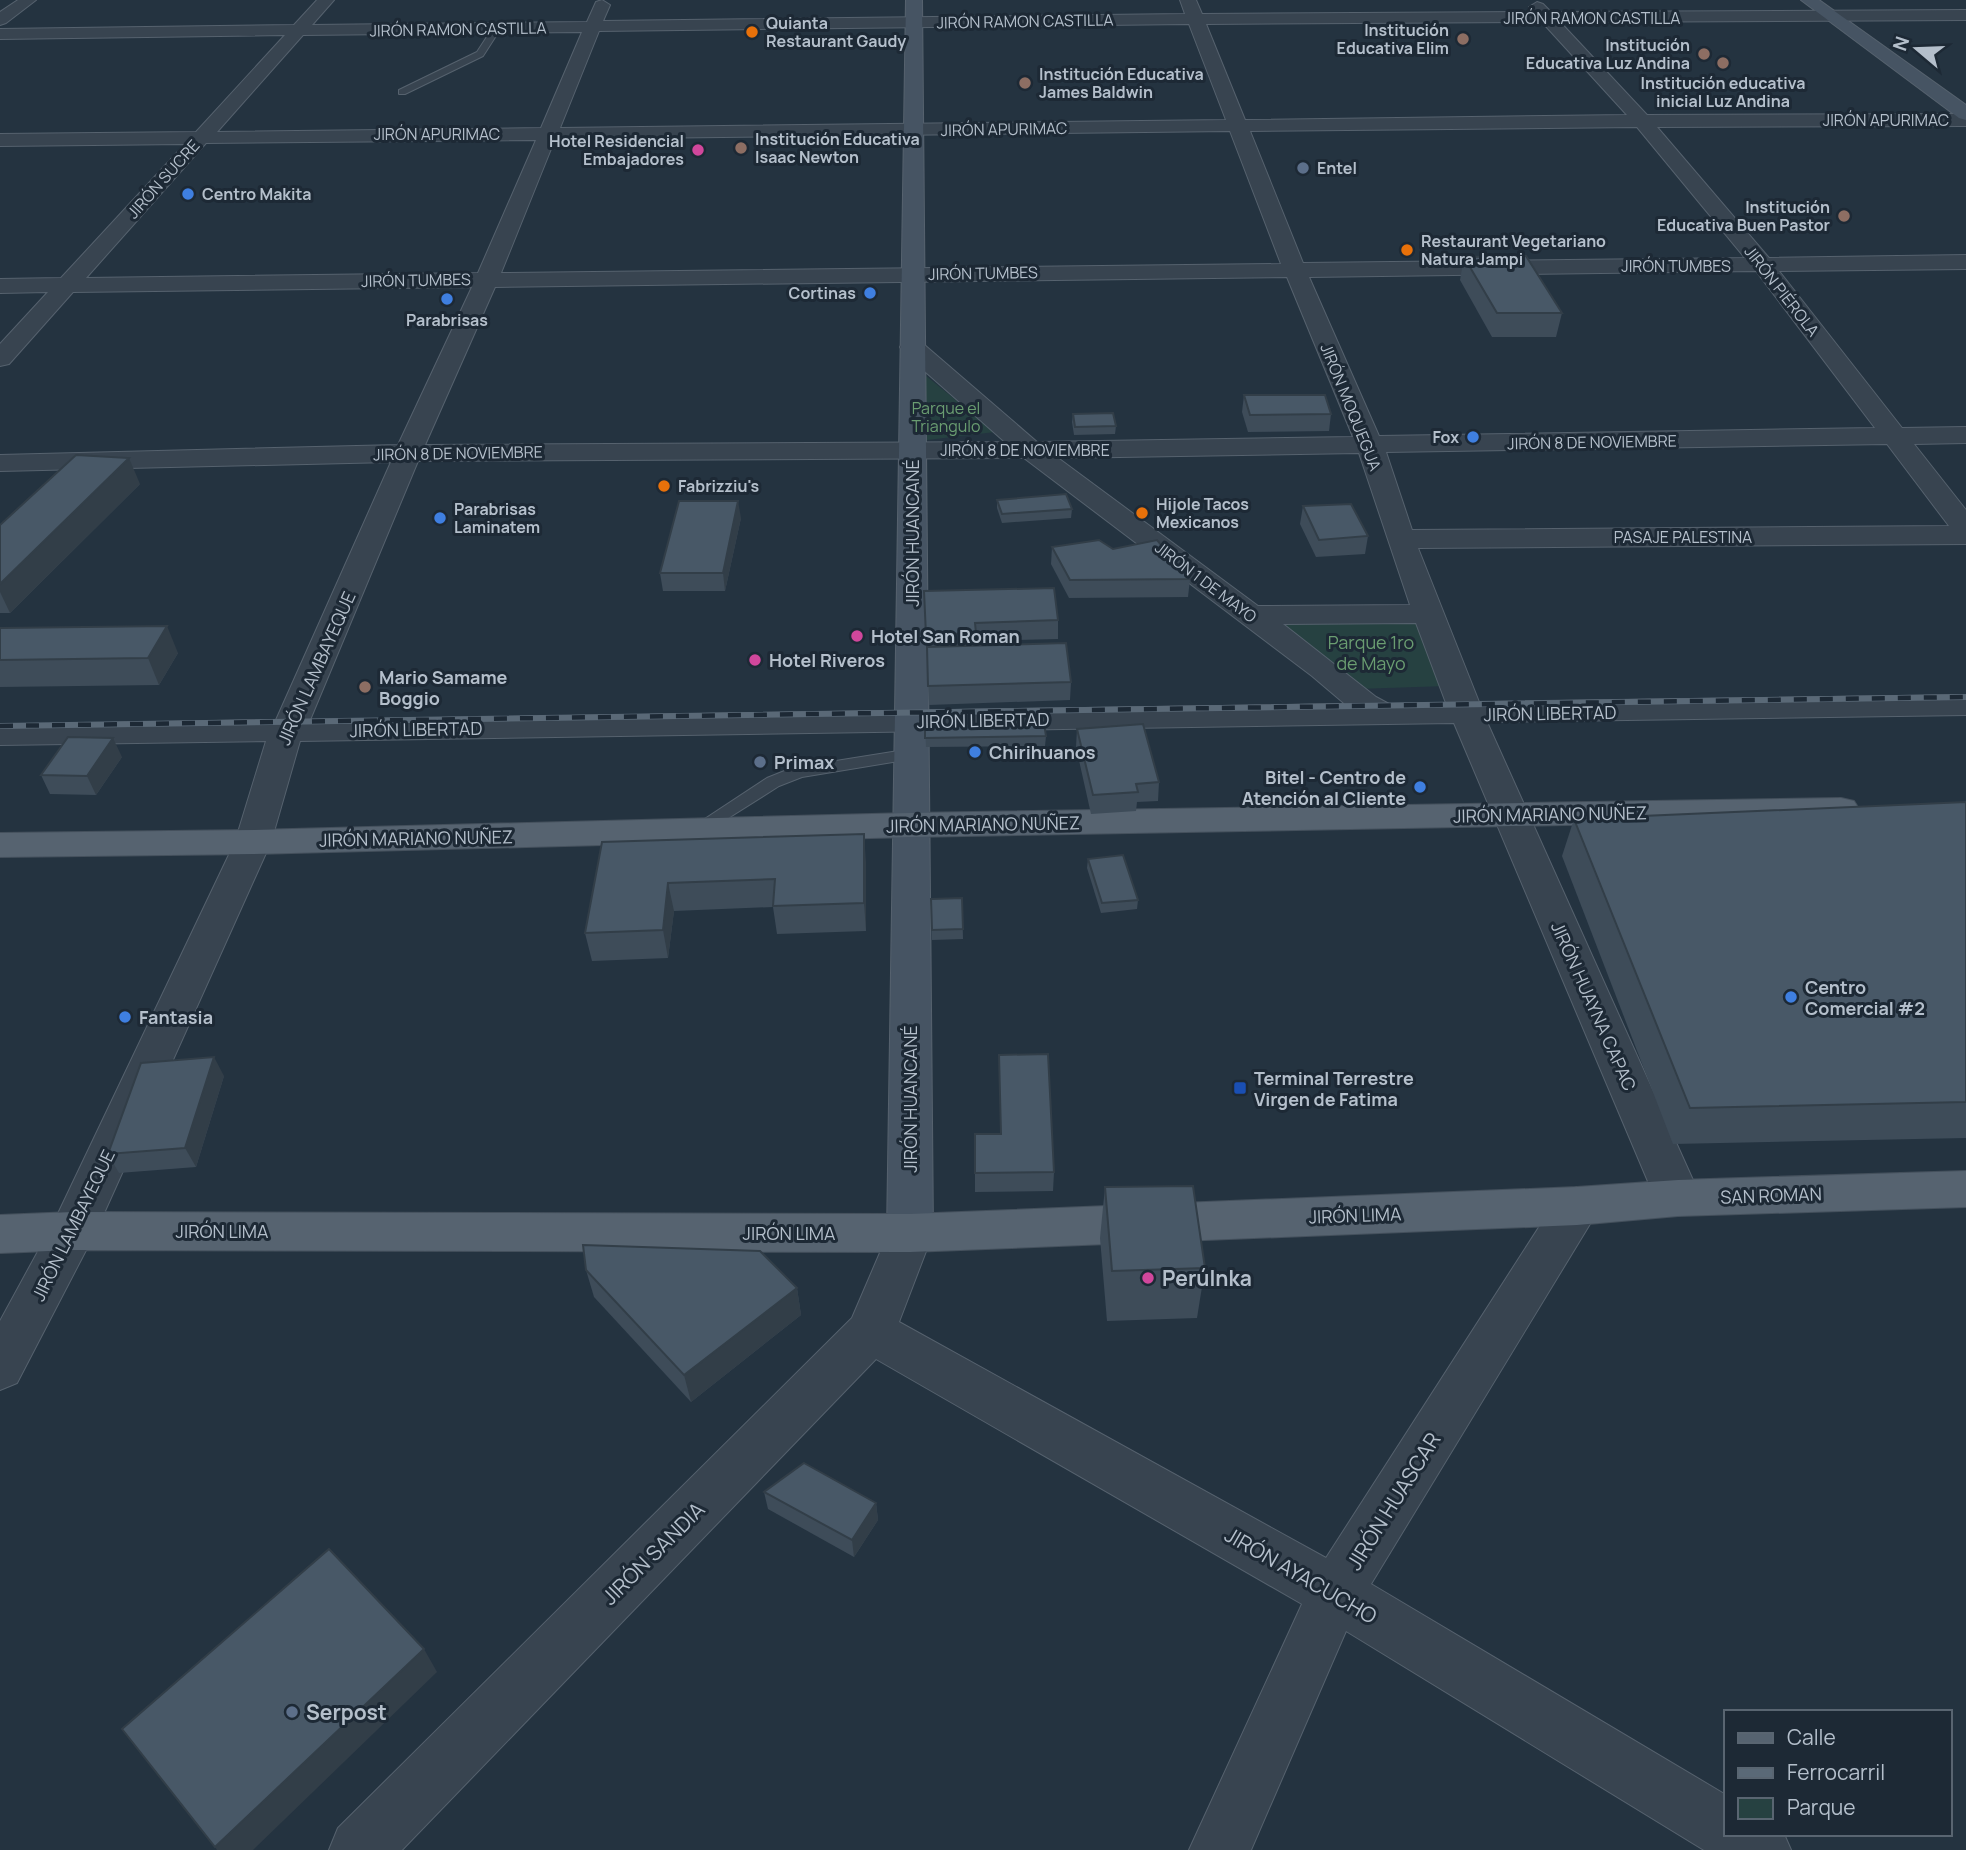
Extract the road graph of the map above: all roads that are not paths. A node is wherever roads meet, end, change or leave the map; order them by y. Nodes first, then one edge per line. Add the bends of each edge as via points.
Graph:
1 (28, 0) edge
2 (326, 0) edge
3 (1531, 0) edge
4 (1810, 0) edge
5 (1192, 10) edge
6 (914, 11) edge
7 (598, 13) edge
8 (1966, 15) edge
9 (1833, 17) junction
10 (1547, 18) junction
11 (0, 20) edge
12 (498, 28) junction
13 (298, 31) junction
14 (0, 34) edge
15 (402, 92) dead end
16 (1966, 114) edge
17 (1966, 120) edge
18 (1642, 121) junction
19 (1238, 125) junction
20 (913, 130) junction
21 (549, 134) junction
22 (202, 136) junction
23 (0, 140) edge
24 (1966, 262) edge
25 (1763, 265) junction
26 (1294, 268) junction
27 (913, 274) junction
28 (487, 279) junction
29 (67, 285) junction
30 (0, 286) edge
31 (912, 347) junction
32 (0, 359) edge
33 (1966, 436) edge
34 (1896, 437) junction
35 (1370, 446) junction
36 (912, 450) junction
37 (1030, 450) junction
38 (408, 453) junction
39 (0, 463) edge
40 (1966, 529) edge
41 (1966, 535) edge
42 (1400, 539) junction
43 (1427, 614) junction
44 (1251, 615) junction
45 (1966, 705) edge
46 (1382, 713) junction
47 (1468, 714) junction
48 (292, 722) junction
49 (911, 726) junction
50 (0, 736) edge
51 (1869, 808) edge
52 (1509, 815) junction
53 (911, 825) junction
54 (697, 830) junction
55 (253, 842) junction
56 (0, 845) edge
57 (1966, 1189) edge
58 (1678, 1198) junction
59 (1577, 1206) junction
60 (73, 1231) junction
61 (909, 1233) junction
62 (0, 1234) edge
63 (871, 1331) junction
64 (0, 1368) edge
65 (1335, 1593) junction
66 (1724, 1828) edge
67 (1737, 1836) edge
68 (360, 1850) edge
69 (1220, 1850) edge
70 (1760, 1850) edge

1 - 11 street
2 - 13 street, JIRÓN SUCRE
3 - 10 street, JIRÓN PIÉROLA
4 - 9 street
5 - 6 street, JIRÓN RAMON CASTILLA
5 - 10 street, JIRÓN RAMON CASTILLA
5 - 19 street, JIRÓN MOQUEGUA
6 - 7 street, JIRÓN RAMON CASTILLA
6 - 20 street, JIRÓN HUANCANÉ
7 - 12 street, JIRÓN RAMON CASTILLA
7 - 21 street, JIRÓN LAMBAYEQUE
8 - 9 street, JIRÓN RAMON CASTILLA
9 - 10 street, JIRÓN RAMON CASTILLA
9 - 16 street
10 - 18 street, JIRÓN PIÉROLA
12 - 13 street, JIRÓN RAMON CASTILLA
12 - 15 lane via 480,54
13 - 14 street, JIRÓN RAMON CASTILLA
13 - 22 street, JIRÓN SUCRE
17 - 18 street, JIRÓN APURIMAC
18 - 19 street, JIRÓN APURIMAC
18 - 25 street, JIRÓN PIÉROLA
19 - 20 street, JIRÓN APURIMAC
19 - 26 street, JIRÓN MOQUEGUA
20 - 21 street, JIRÓN APURIMAC
20 - 27 street, JIRÓN HUANCANÉ
21 - 22 street, JIRÓN APURIMAC
21 - 28 street, JIRÓN LAMBAYEQUE
22 - 23 street, JIRÓN APURIMAC
22 - 29 street, JIRÓN SUCRE
24 - 25 street, JIRÓN TUMBES
25 - 26 street, JIRÓN TUMBES
25 - 34 street, JIRÓN PIÉROLA
26 - 27 street, JIRÓN TUMBES
26 - 35 street, JIRÓN MOQUEGUA
27 - 28 street, JIRÓN TUMBES
27 - 31 street, JIRÓN HUANCANÉ
28 - 29 street, JIRÓN TUMBES
28 - 38 street, JIRÓN LAMBAYEQUE
29 - 30 street, JIRÓN TUMBES
29 - 32 street, JIRÓN SUCRE
31 - 36 street, JIRÓN HUANCANÉ
31 - 37 street, JIRÓN 1 DE MAYO
33 - 34 street, JIRÓN 8 DE NOVIEMBRE
34 - 35 street, JIRÓN 8 DE NOVIEMBRE
34 - 40 street, JIRÓN PIÉROLA
35 - 37 street, JIRÓN 8 DE NOVIEMBRE
35 - 42 street, JIRÓN MOQUEGUA
36 - 37 street, JIRÓN 8 DE NOVIEMBRE
36 - 38 street, JIRÓN 8 DE NOVIEMBRE
36 - 49 street, JIRÓN HUANCANÉ
37 - 44 street, JIRÓN 1 DE MAYO
38 - 39 street, JIRÓN 8 DE NOVIEMBRE
38 - 48 street, JIRÓN LAMBAYEQUE
41 - 42 street, PASAJE PALESTINA
42 - 43 street, JIRÓN MOQUEGUA
43 - 44 street
43 - 47 street, JIRÓN MOQUEGUA
44 - 46 street, JIRÓN 1 DE MAYO via 1364,704
45 - 47 street, JIRÓN LIBERTAD
46 - 47 street, JIRÓN LIBERTAD
46 - 49 street, JIRÓN LIBERTAD
47 - 52 street, JIRÓN MOQUEGUA
48 - 49 street, JIRÓN LIBERTAD
48 - 50 street, JIRÓN LIBERTAD
48 - 55 street, JIRÓN LAMBAYEQUE
49 - 53 street, JIRÓN HUANCANÉ
49 - 54 lane via 773,782
51 - 52 main road, JIRÓN MARIANO NUÑEZ
52 - 53 main road, JIRÓN MARIANO NUÑEZ
52 - 58 street, JIRÓN HUAYNA CAPAC
53 - 54 main road, JIRÓN MARIANO NUÑEZ
53 - 61 street, JIRÓN HUANCANÉ
54 - 55 main road, JIRÓN MARIANO NUÑEZ
55 - 56 main road, JIRÓN MARIANO NUÑEZ
55 - 60 street, JIRÓN LAMBAYEQUE
57 - 58 main road, SAN ROMAN
58 - 59 main road, SAN ROMAN
59 - 61 main road, JIRÓN LIMA
59 - 65 street, JIRÓN HUASCAR
60 - 61 main road, JIRÓN LIMA
60 - 62 main road, JIRÓN LIMA
60 - 64 street, JIRÓN LAMBAYEQUE
61 - 63 street, JIRÓN SANDIA
63 - 65 street, JIRÓN AYACUCHO
63 - 68 street, JIRÓN SANDIA
65 - 66 street, JIRÓN AYACUCHO
65 - 69 street, JIRÓN HUASCAR
67 - 70 street

